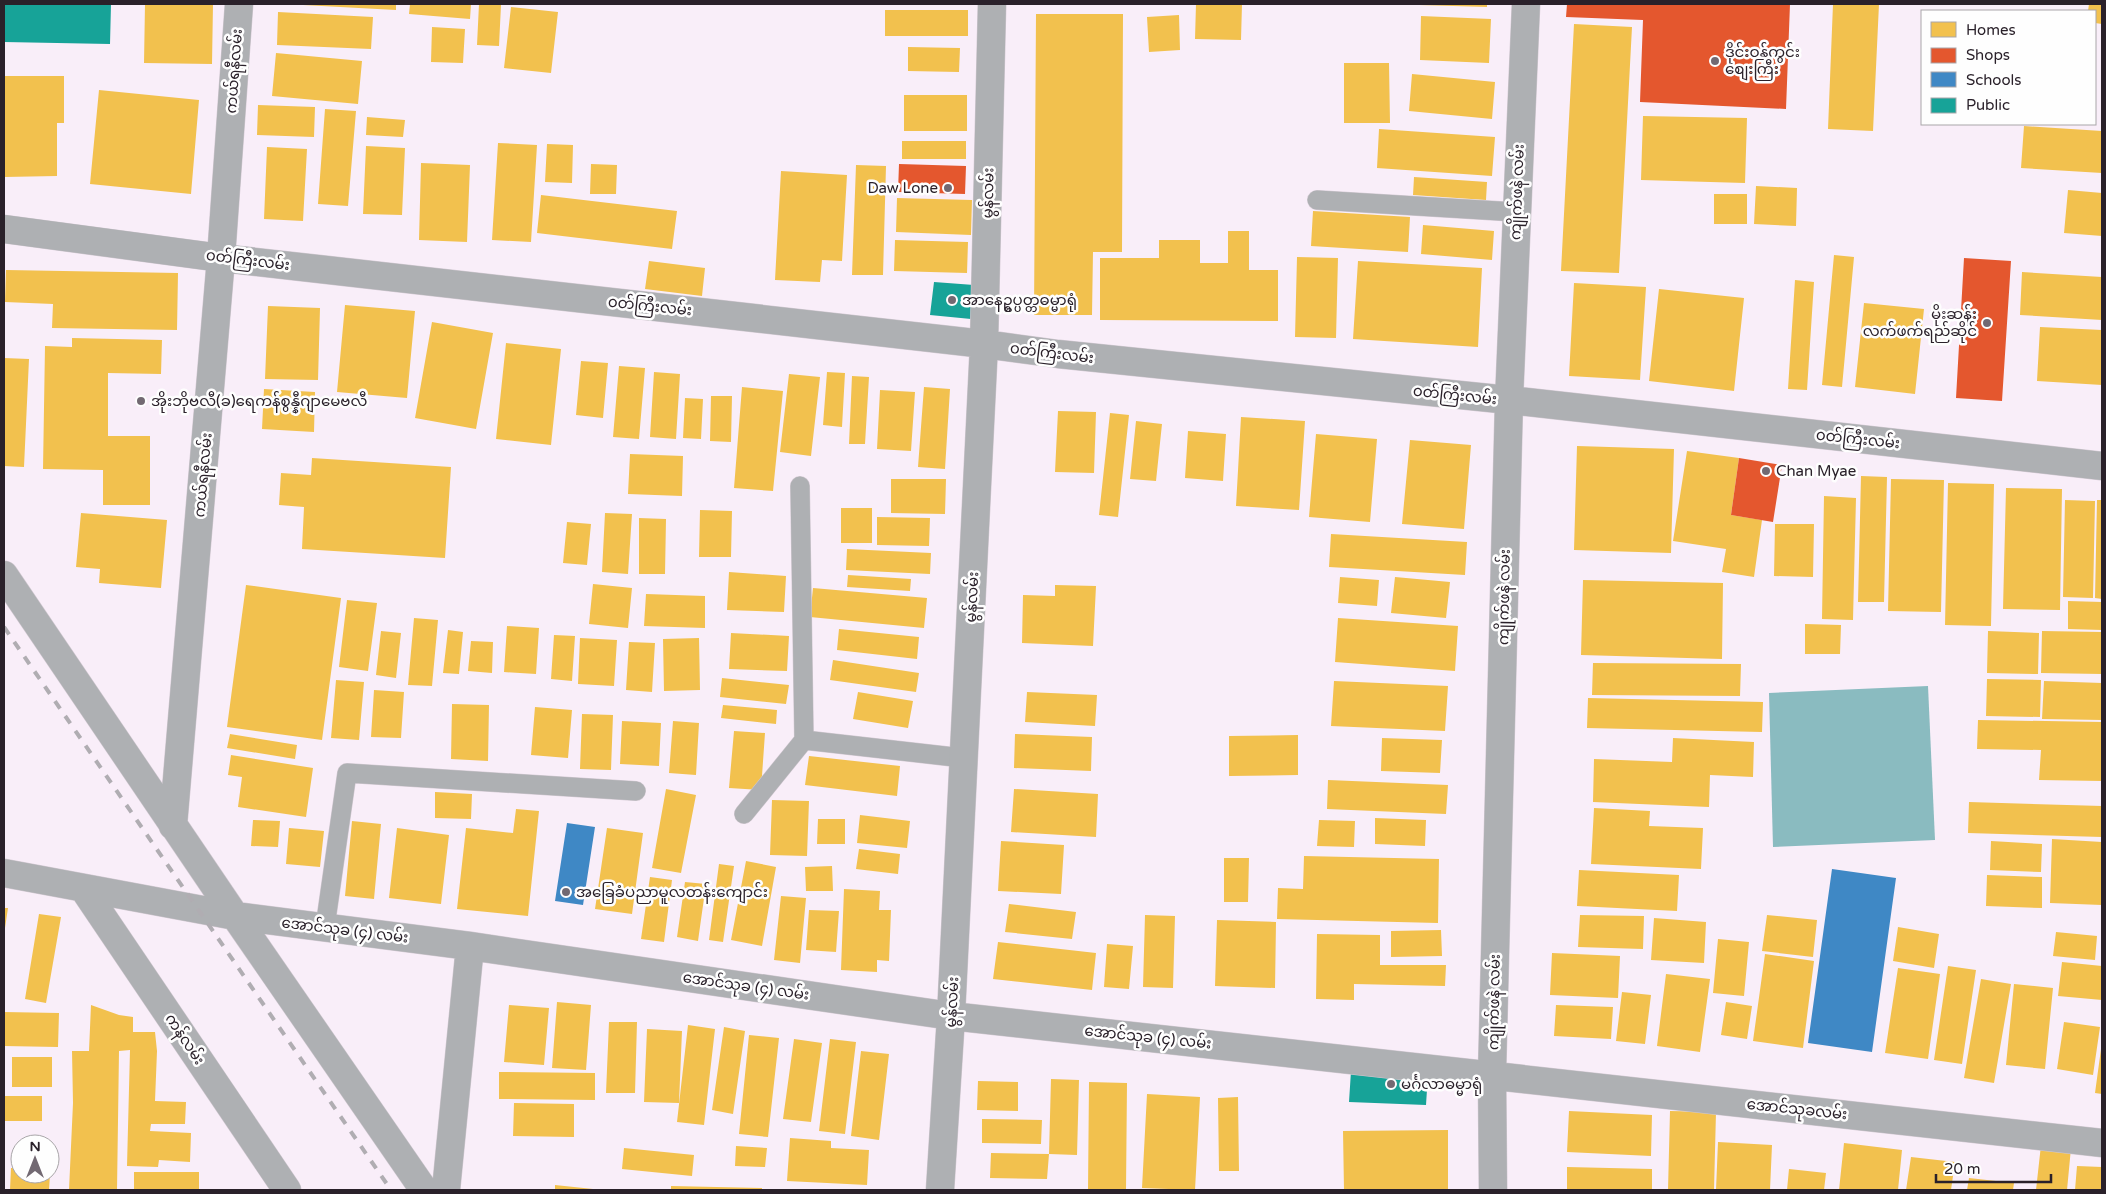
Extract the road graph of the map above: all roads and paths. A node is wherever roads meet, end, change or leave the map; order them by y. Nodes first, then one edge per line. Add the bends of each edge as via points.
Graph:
1 (239, 4) edge
2 (992, 4) edge
3 (1526, 4) edge
4 (1317, 200) dead end
5 (1516, 212) junction
6 (4, 229) edge
7 (221, 258) junction
8 (984, 344) junction
9 (1509, 400) junction
10 (2102, 466) edge
11 (800, 486) dead end
12 (4, 575) edge
13 (804, 740) junction
14 (964, 758) junction
15 (636, 791) dead end
16 (744, 814) dead end
17 (173, 826) junction
18 (4, 873) edge
19 (83, 888) junction
20 (235, 916) junction
21 (325, 927) junction
22 (470, 946) junction
23 (951, 1016) junction
24 (1492, 1074) junction
25 (2102, 1143) edge
26 (286, 1190) edge
27 (424, 1190) edge
28 (446, 1190) edge
29 (940, 1190) edge
30 (1493, 1190) edge

1 - 7 street, ကယ်ရနီလမ်း
2 - 8 street, မွန်လမ်း
3 - 5 street, ကျိုက်ဖနဲ လမ်း
4 - 5 lane
5 - 9 street, ကျိုက်ဖနဲ လမ်း
6 - 7 street, ၀တ်ကြီးလမ်း
7 - 8 street, ၀တ်ကြီးလမ်း
7 - 17 street, ကယ်ရနီလမ်း
8 - 9 street, ၀တ်ကြီးလမ်း
8 - 14 street, မွန်လမ်း
9 - 10 street, ၀တ်ကြီးလမ်း
9 - 24 street, ကျိုက်ဖနဲ လမ်း
11 - 13 lane
12 - 17 street
13 - 14 lane
13 - 16 lane
14 - 23 street, မွန်လမ်း
15 - 21 lane via 347,773
17 - 20 street
18 - 19 street, အောင်သုခ (၄) လမ်း
19 - 20 street, အောင်သုခ (၄) လမ်း
19 - 26 street, ကန်လမ်း
20 - 21 street, အောင်သုခ (၄) လမ်း
20 - 27 street
21 - 22 street, အောင်သုခ (၄) လမ်း
22 - 23 street, အောင်သုခ (၄) လမ်း
22 - 28 street
23 - 24 street, အောင်သုခ (၄) လမ်း
23 - 29 street, မွန်လမ်း
24 - 25 street, အောင်သုခလမ်း
24 - 30 street, ကျိုက်ဖနဲ လမ်း

